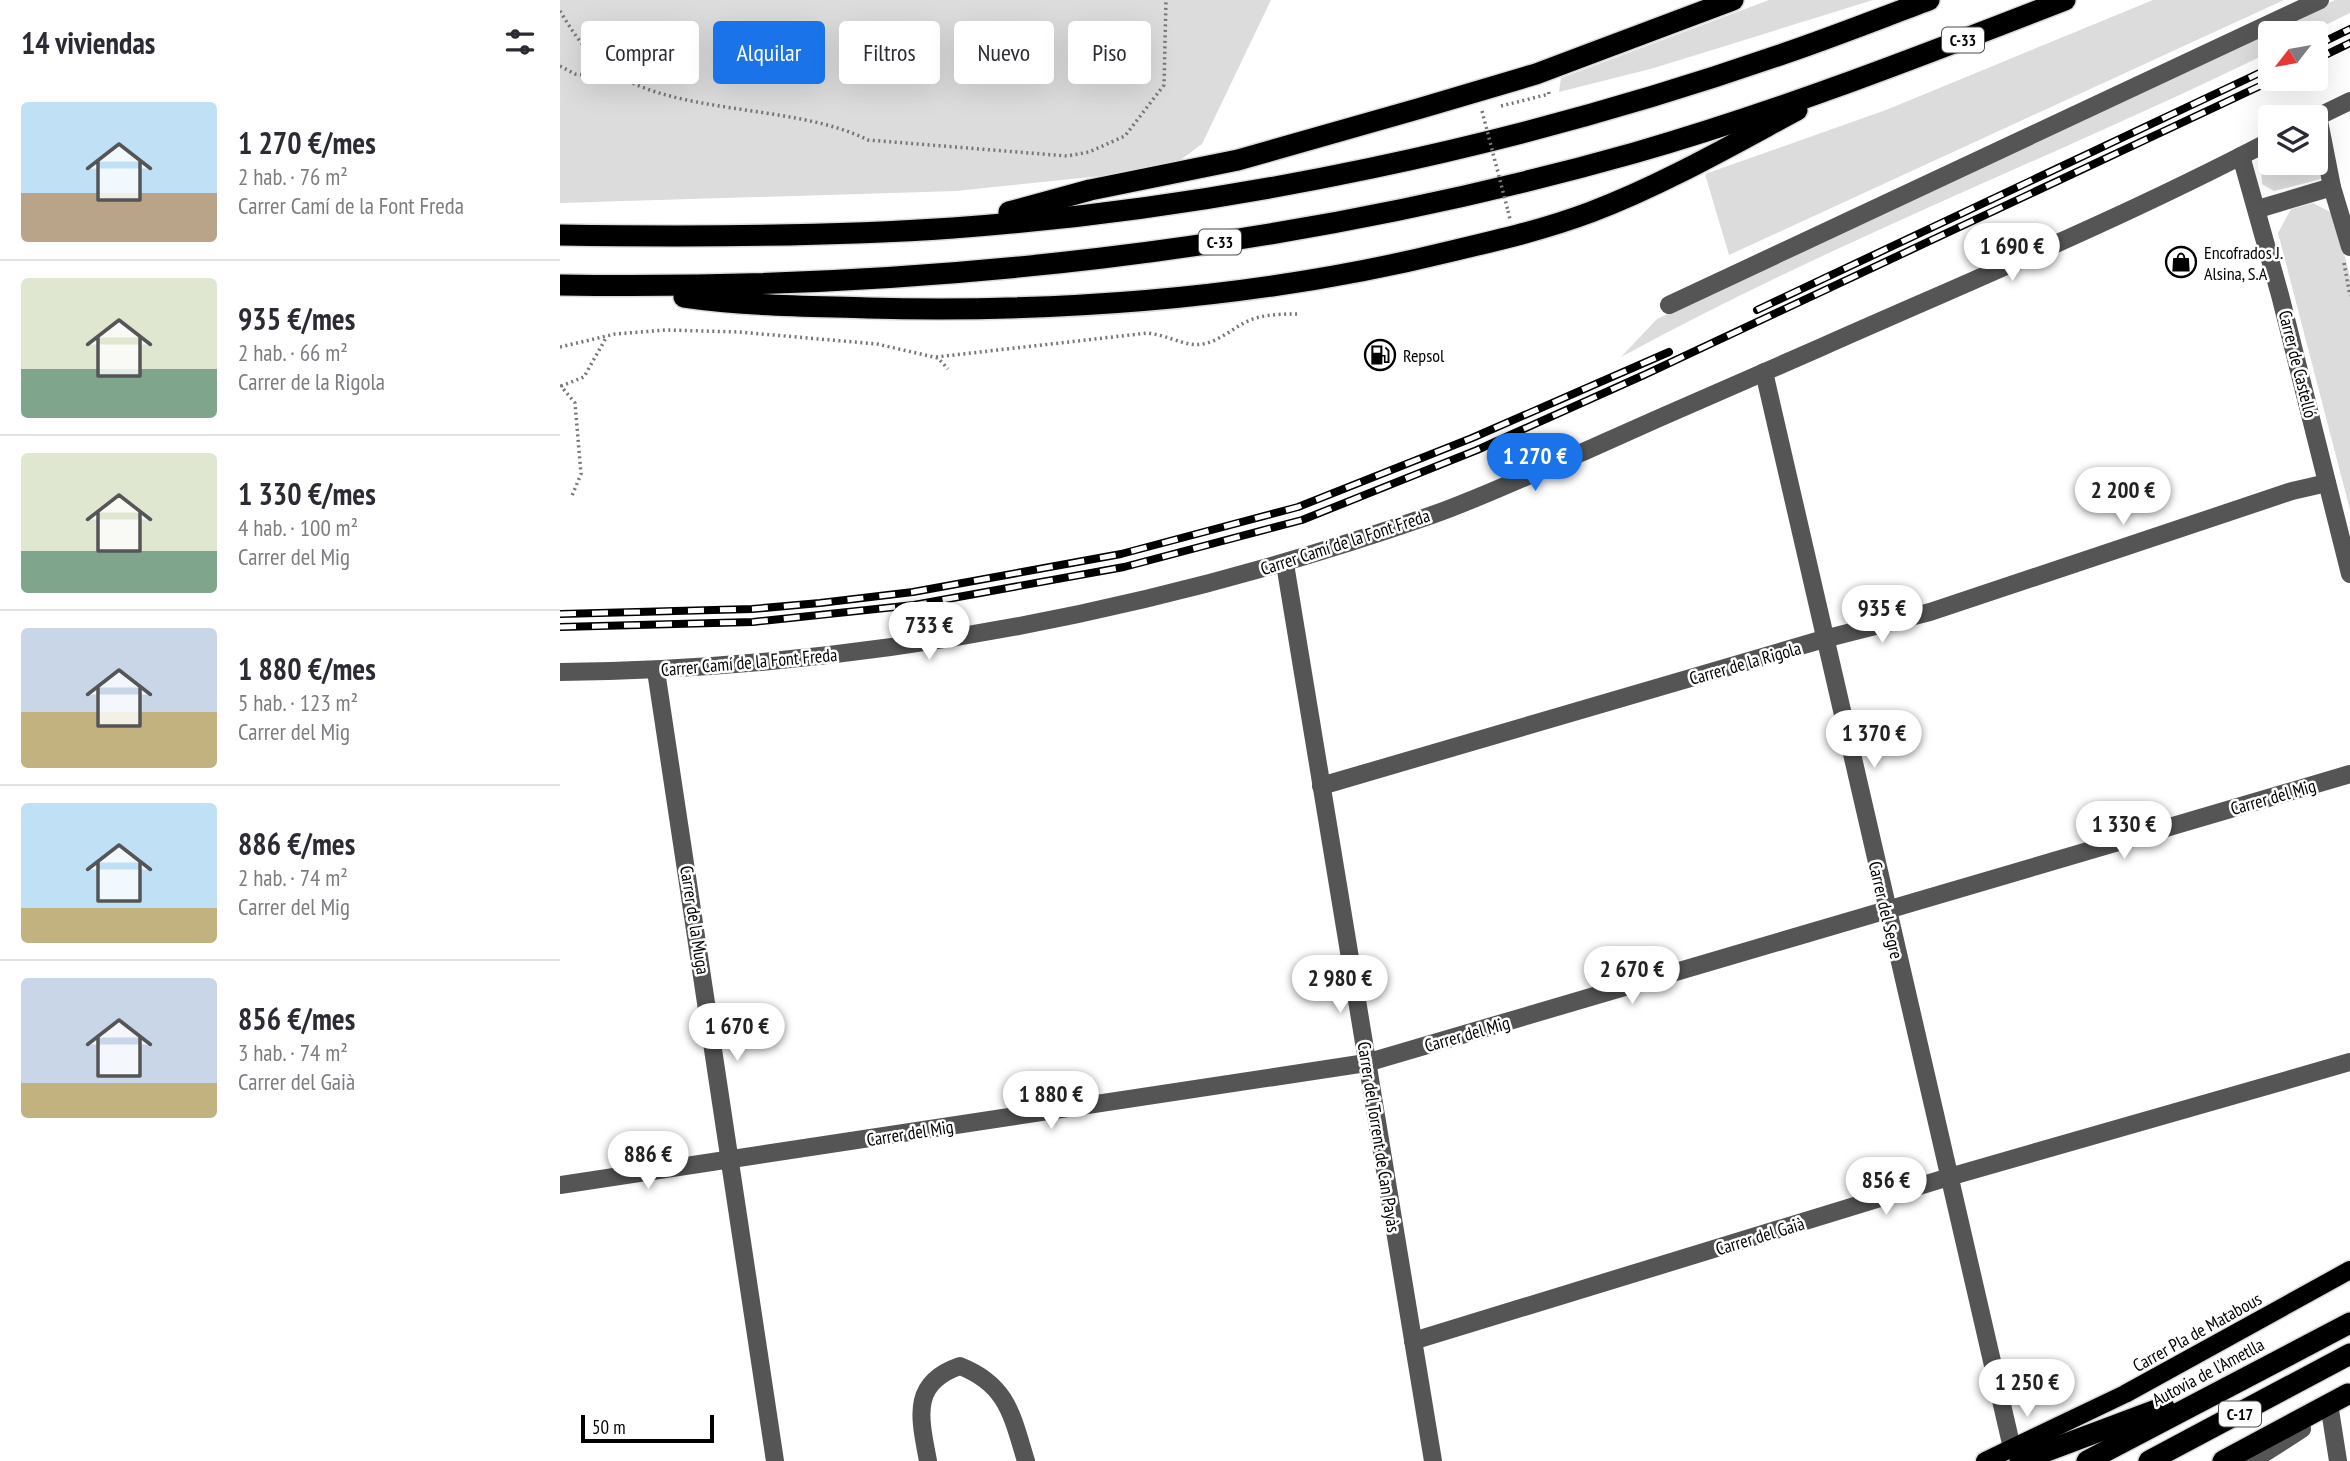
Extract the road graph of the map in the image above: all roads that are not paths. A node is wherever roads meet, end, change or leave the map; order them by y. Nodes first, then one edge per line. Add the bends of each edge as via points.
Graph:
1 (1733, 0) edge
2 (1929, 0) edge
3 (2065, 0) edge
4 (2320, 0) edge
5 (1859, 77) junction
6 (2350, 101) edge
7 (2328, 111) edge
8 (2258, 147) edge
9 (2241, 156) junction
10 (2328, 170) edge
11 (2332, 187) junction
12 (2258, 209) junction
13 (953, 228) junction
14 (560, 235) edge
15 (2347, 250) edge
16 (560, 285) edge
17 (617, 286) junction
18 (1669, 305) dead end
19 (1764, 372) junction
20 (2328, 483) junction
21 (1285, 564) junction
22 (2350, 574) edge
23 (1824, 639) junction
24 (656, 671) junction
25 (560, 672) edge
26 (2350, 774) edge
27 (1321, 786) junction
28 (1886, 911) junction
29 (2350, 1062) edge
30 (1366, 1063) junction
31 (731, 1160) junction
32 (1949, 1177) junction
33 (560, 1185) edge
34 (2350, 1270) edge
35 (2350, 1323) edge
36 (1413, 1341) junction
37 (2350, 1354) edge
38 (2236, 1384) junction
39 (2349, 1393) edge
40 (2330, 1410) junction
41 (2016, 1455) edge
42 (775, 1461) edge
43 (928, 1461) edge
44 (1026, 1461) edge
45 (1433, 1461) edge
46 (1985, 1461) edge
47 (2087, 1461) edge
48 (2149, 1461) edge
49 (2222, 1461) edge
50 (2252, 1461) edge
51 (2338, 1461) edge

1 - 13 highway via 1536,74 1391,117 1238,160 1090,190
2 - 13 highway via 1765,60 1479,144 1188,200
3 - 5 highway, C-33
4 - 18 street
5 - 17 highway, C-33 via 1705,131 1502,187 1212,243 985,271 710,286
5 - 17 highway via 1703,160 1591,212 1432,256 1326,277 1146,300 924,309 736,304
6 - 7 street
8 - 9 street, Carrer Camí de la Font Freda
9 - 12 street, Carrer de Castelló
9 - 19 street, Carrer Camí de la Font Freda
10 - 11 street
11 - 12 street
11 - 15 street
12 - 20 street, Carrer de Castelló
13 - 14 highway via 785,235
16 - 17 highway, C-33
19 - 21 street, Carrer Camí de la Font Freda via 1484,495
19 - 23 street, Carrer del Segre
20 - 22 street, Carrer de Castelló
20 - 23 street, Carrer de la Rigola via 1930,612
21 - 24 street, Carrer Camí de la Font Freda via 1083,615 972,636
21 - 27 street, Carrer del Torrent de Can Payàs
23 - 27 street, Carrer de la Rigola
23 - 28 street, Carrer del Segre
24 - 25 street, Carrer Camí de la Font Freda
24 - 31 street, Carrer de la Muga
26 - 28 street, Carrer del Mig
27 - 30 street, Carrer del Torrent de Can Payàs
28 - 30 street, Carrer del Mig
28 - 32 street, Carrer del Segre
29 - 32 street, Carrer del Gaià
30 - 31 street, Carrer del Mig
30 - 36 street, Carrer del Torrent de Can Payàs
31 - 33 street, Carrer del Mig
31 - 42 street, Carrer de la Muga
32 - 36 street, Carrer del Gaià
32 - 41 street, Carrer del Segre
34 - 41 main road, Carrer Pla de Matabous
35 - 38 highway, Autovia de l'Ametlla / C-17
36 - 45 street, Carrer del Torrent de Can Payàs
37 - 48 highway, C-17
38 - 41 highway
38 - 47 highway, Autovia de l'Ametlla / C-17
39 - 40 street
39 - 49 highway
40 - 50 street
40 - 51 street
41 - 46 main road, Carrer Pla de Matabous
43 - 44 street via 922,1401 928,1385 942,1372 960,1366 980,1374 999,1390

